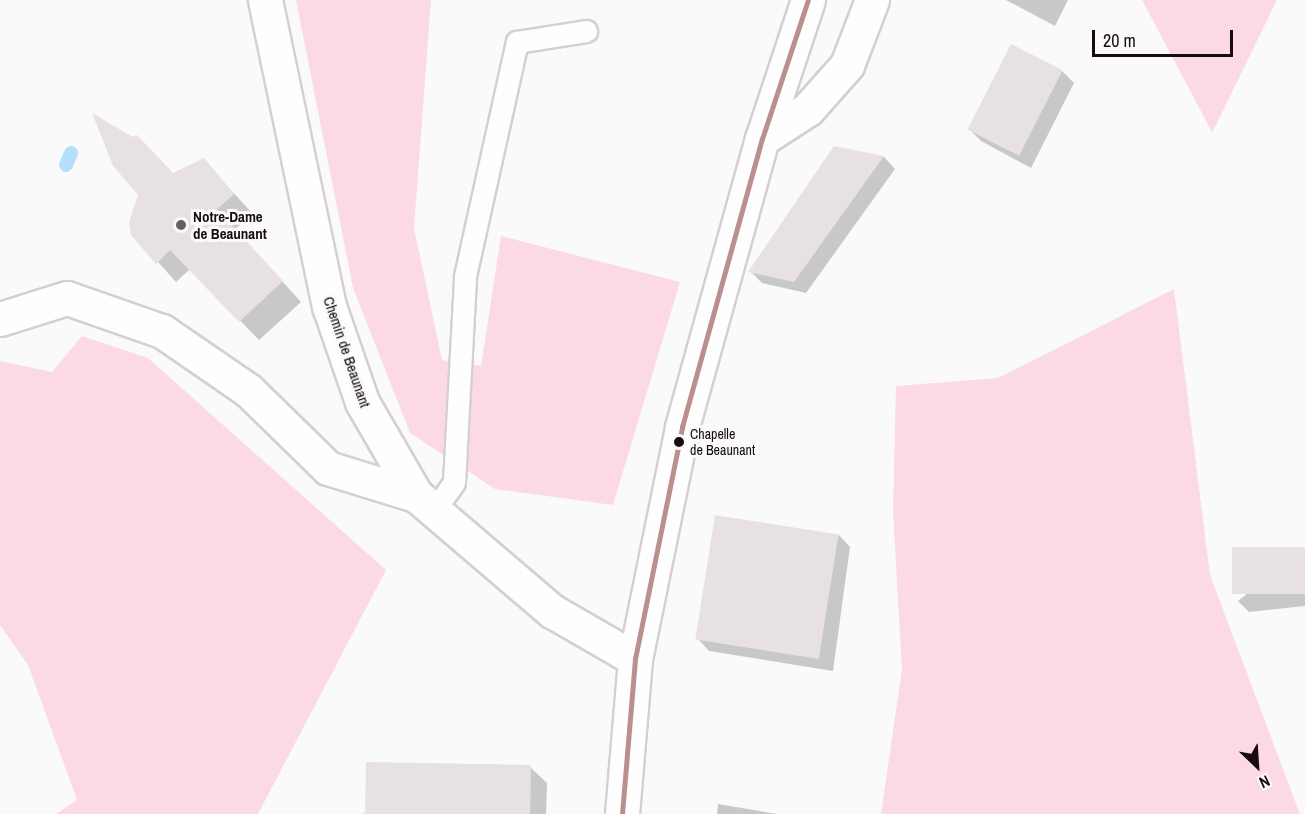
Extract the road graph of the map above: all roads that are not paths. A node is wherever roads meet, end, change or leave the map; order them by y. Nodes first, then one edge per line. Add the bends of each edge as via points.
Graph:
1 (265, 0) edge
2 (808, 0) edge
3 (872, 0) edge
4 (586, 31) dead end
5 (762, 139) junction
6 (0, 319) edge
7 (425, 503) junction
8 (635, 659) junction
9 (622, 814) edge

1 - 7 street, Chemin de Beaunant via 329,306 362,402
2 - 5 street
3 - 5 street via 847,65 808,109
4 - 7 lane via 517,42 465,276 454,482
5 - 8 street via 682,427
6 - 7 street via 67,298 162,332 248,390 328,468
7 - 8 street, Chemin de Beaunant via 552,611
8 - 9 street

